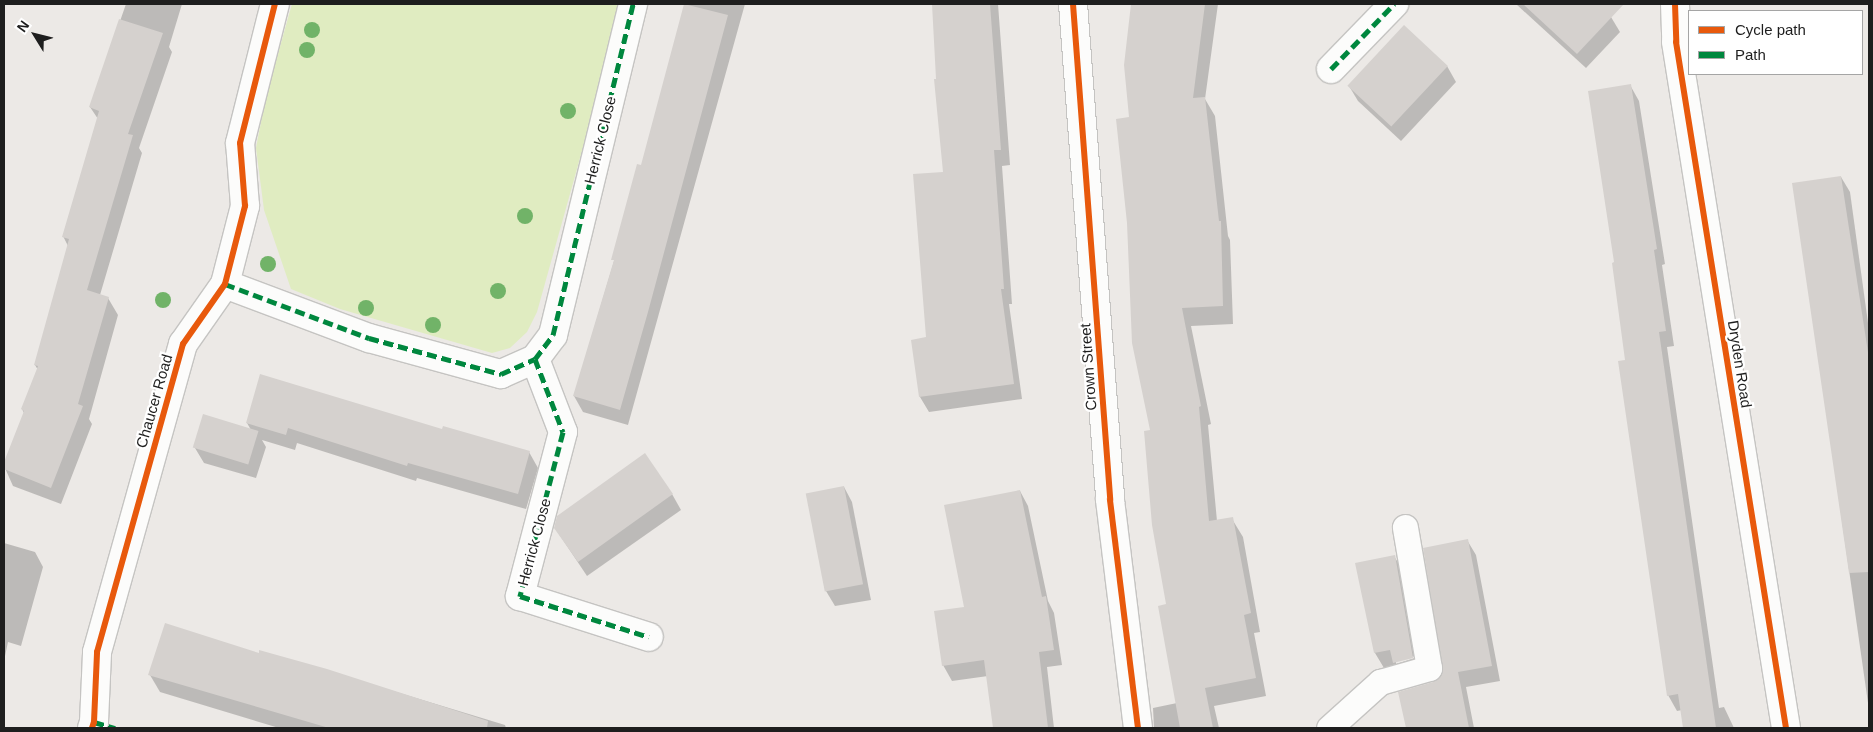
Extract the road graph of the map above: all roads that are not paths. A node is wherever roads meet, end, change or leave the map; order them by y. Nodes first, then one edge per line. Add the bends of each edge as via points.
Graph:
1 (275, 4) edge
2 (633, 4) edge
3 (1073, 4) edge
4 (1394, 4) edge
5 (1675, 4) edge
6 (1331, 69) dead end
7 (225, 284) junction
8 (536, 360) junction
9 (1405, 527) dead end
10 (649, 637) dead end
11 (100, 726) edge
12 (1138, 728) edge
13 (1329, 728) edge
14 (1786, 728) edge

1 - 7 street, Chaucer Road via 240,143 245,206
2 - 8 street, Herrick Close via 553,335
3 - 12 street, Crown Street via 1110,500
4 - 6 street
5 - 14 street, Dryden Road via 1676,42
7 - 8 street via 368,338 501,374
7 - 11 street, Chaucer Road via 183,344 97,652
8 - 10 street, Herrick Close via 563,432 520,596
9 - 13 lane via 1429,668 1380,682

